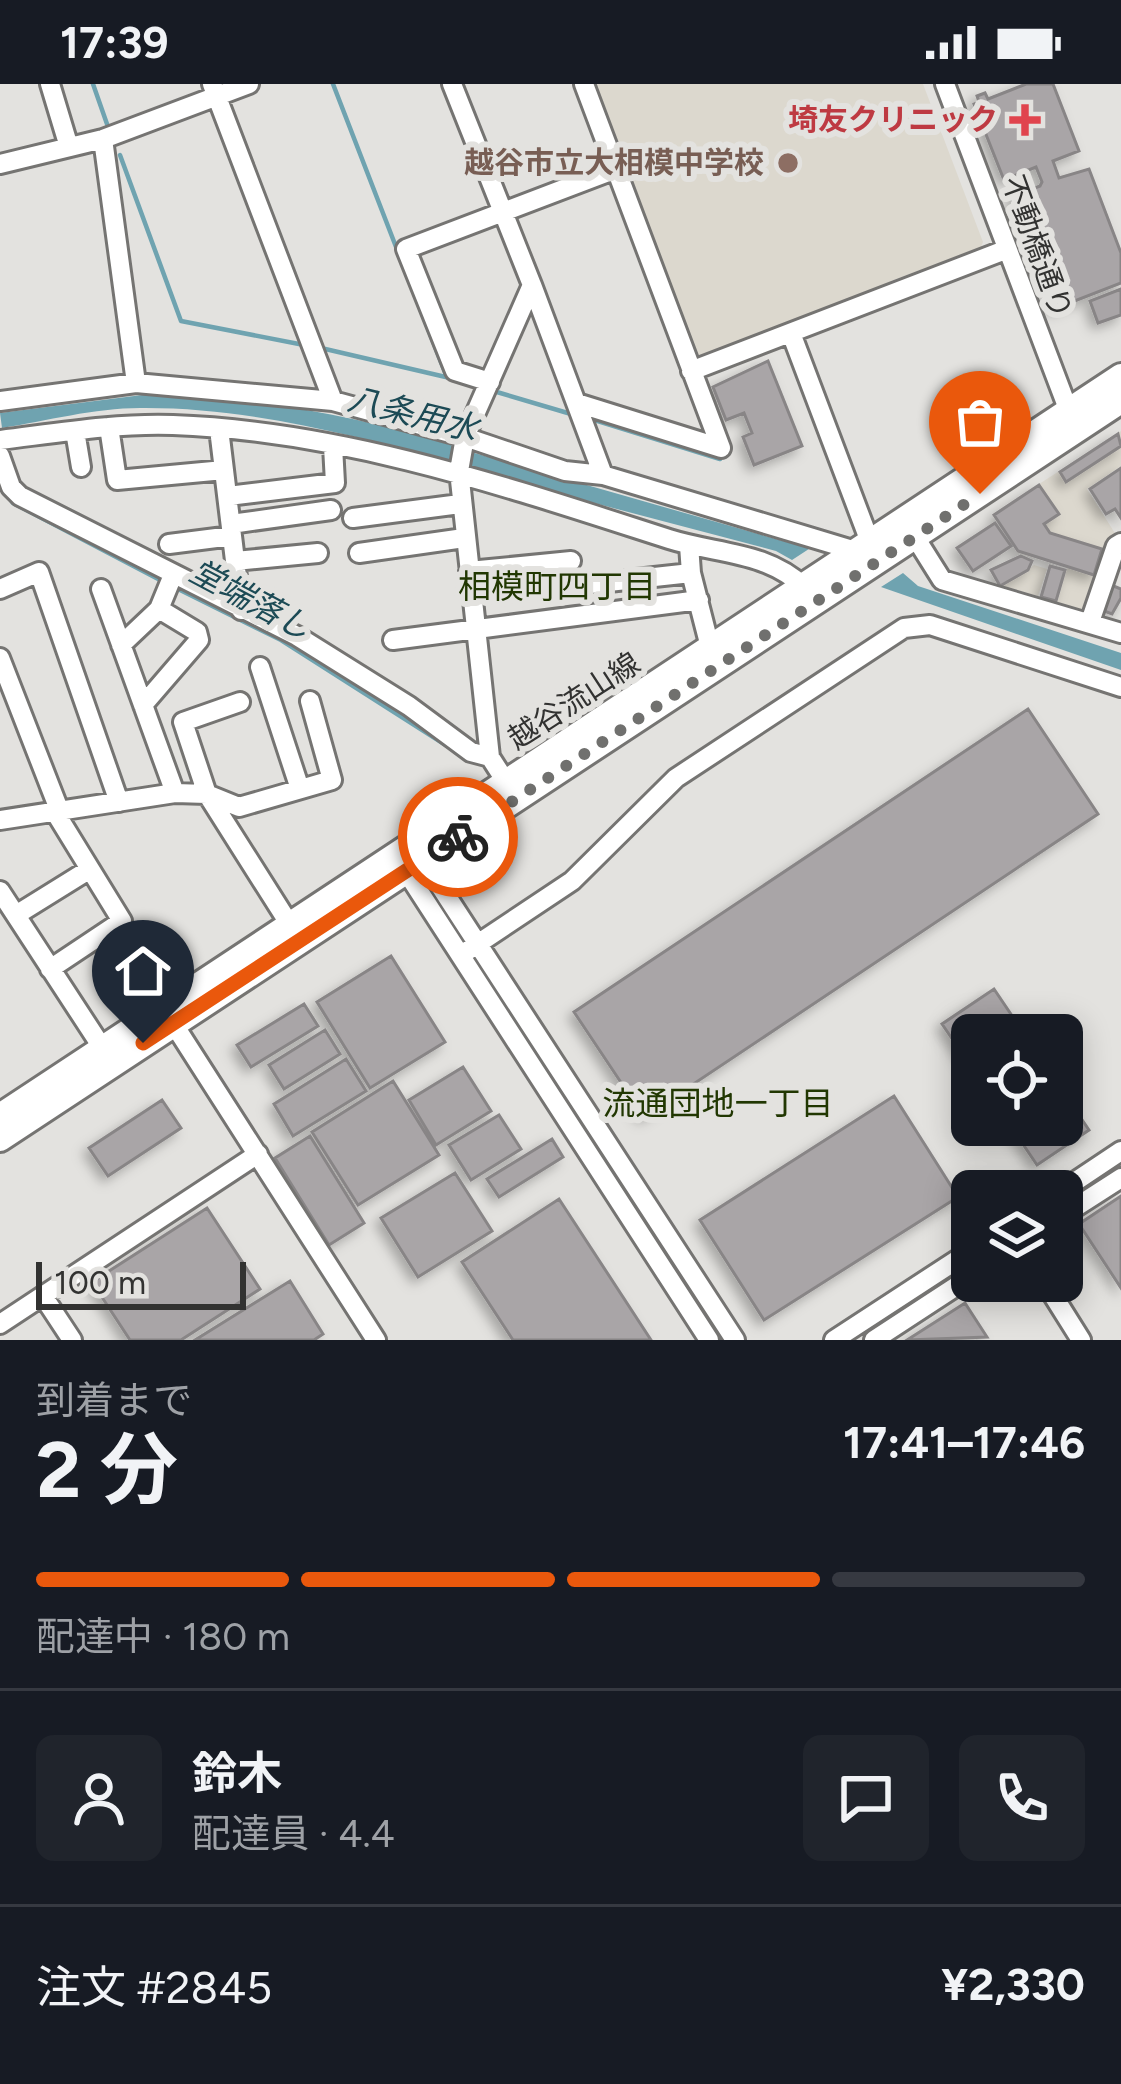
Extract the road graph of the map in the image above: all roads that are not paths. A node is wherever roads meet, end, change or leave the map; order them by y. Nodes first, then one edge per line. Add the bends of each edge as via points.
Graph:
1 (50, 84) edge
2 (249, 84) edge
3 (452, 84) edge
4 (584, 84) edge
5 (945, 84) edge
6 (214, 90) edge
7 (103, 139) junction
8 (69, 147) junction
9 (0, 164) edge
10 (616, 170) junction
11 (502, 212) junction
12 (1005, 250) junction
13 (532, 285) junction
14 (790, 333) junction
15 (692, 371) junction
16 (1121, 376) edge
17 (490, 382) junction
18 (136, 383) junction
19 (0, 401) edge
20 (333, 401) junction
21 (1121, 401) edge
22 (577, 404) junction
23 (1072, 421) junction
24 (109, 427) junction
25 (219, 429) junction
26 (75, 431) junction
27 (0, 440) edge
28 (333, 446) junction
29 (462, 454) junction
30 (0, 456) edge
31 (81, 467) dead end
32 (224, 470) junction
33 (603, 475) junction
34 (227, 496) junction
35 (460, 505) junction
36 (331, 510) dead end
37 (353, 518) dead end
38 (232, 530) junction
39 (915, 537) junction
40 (464, 538) junction
41 (1121, 543) edge
42 (169, 544) dead end
43 (689, 545) junction
44 (863, 546) junction
45 (318, 553) dead end
46 (359, 553) dead end
47 (236, 561) junction
48 (571, 561) dead end
49 (469, 571) junction
50 (692, 573) junction
51 (590, 584) dead end
52 (804, 587) junction
53 (167, 588) junction
54 (0, 589) edge
55 (101, 589) dead end
56 (699, 600) junction
57 (242, 610) junction
58 (1090, 622) junction
59 (476, 628) junction
60 (1121, 633) edge
61 (393, 640) dead end
62 (122, 646) junction
63 (710, 646) junction
64 (0, 658) edge
65 (260, 667) dead end
66 (1121, 687) edge
67 (310, 701) dead end
68 (240, 702) dead end
69 (143, 705) junction
70 (490, 757) junction
71 (506, 782) junction
72 (300, 789) junction
73 (175, 794) junction
74 (207, 794) junction
75 (119, 802) junction
76 (57, 812) junction
77 (0, 820) edge
78 (409, 857) junction
79 (90, 869) junction
80 (0, 891) edge
81 (16, 915) junction
82 (290, 925) junction
83 (470, 950) junction
84 (50, 969) junction
85 (173, 1023) junction
86 (108, 1056) junction
87 (0, 1116) edge
88 (0, 1139) edge
89 (1121, 1151) edge
90 (258, 1154) junction
91 (1083, 1176) edge
92 (1121, 1178) edge
93 (1083, 1202) edge
94 (951, 1264) edge
95 (951, 1290) edge
96 (43, 1296) junction
97 (1058, 1302) edge
98 (0, 1324) edge
99 (72, 1340) edge
100 (376, 1340) edge
101 (709, 1340) edge
102 (735, 1340) edge
103 (834, 1340) edge
104 (874, 1340) edge
105 (1082, 1340) edge

1 - 8 street
2 - 6 street
3 - 11 street
4 - 10 street
5 - 12 street, 不動橋通り
6 - 7 street
6 - 20 street
7 - 8 street
7 - 18 street
8 - 9 street
10 - 11 street
10 - 15 street
11 - 13 street
11 - 17 street via 406,249 455,371
12 - 14 street
12 - 23 street, 不動橋通り
13 - 17 street
13 - 22 street
14 - 15 street
14 - 44 street
15 - 22 street via 721,448
16 - 23 main road, 越谷流山線
17 - 29 street
18 - 19 street
18 - 20 street
20 - 29 street
21 - 23 main road, 越谷流山線
22 - 33 street
23 - 39 main road, 越谷流山線
23 - 44 main road, 越谷流山線
24 - 25 street
24 - 26 street
24 - 32 street via 117,480
25 - 28 street
25 - 32 street
26 - 27 street
26 - 31 street
28 - 29 street
28 - 34 street via 335,483
29 - 33 street
29 - 35 street
29 - 43 street
30 - 53 street via 20,496
32 - 34 street
33 - 44 street
34 - 38 street
35 - 37 street
35 - 40 street
36 - 38 street
38 - 42 street
38 - 47 street
39 - 58 street via 942,580
39 - 78 main road, 越谷流山線
40 - 46 street
40 - 49 street
41 - 58 street
43 - 50 street
43 - 52 street via 784,568
44 - 52 main road, 越谷流山線
45 - 47 street
47 - 57 street
48 - 49 street
49 - 59 street
50 - 51 street
50 - 56 street
52 - 63 main road, 越谷流山線
53 - 57 street
53 - 62 street
53 - 69 street via 199,640
54 - 75 street via 40,572
55 - 62 street
56 - 59 street
56 - 63 street
57 - 70 street
58 - 60 street
59 - 61 street
59 - 70 street
62 - 69 street
63 - 71 main road, 越谷流山線
64 - 76 street
65 - 72 street
66 - 83 street via 930,625 904,628 676,778 572,881
67 - 72 street via 332,780
68 - 74 street via 183,722
69 - 73 street
70 - 71 street
71 - 78 main road, 越谷流山線
72 - 74 street via 239,807
73 - 74 street
73 - 75 street
74 - 82 street
75 - 76 street
76 - 77 street
76 - 79 street
78 - 82 main road, 越谷流山線
78 - 83 street
78 - 85 main road, 越谷流山線
79 - 81 street
79 - 84 street via 122,921
80 - 81 street
81 - 84 street
82 - 86 main road, 越谷流山線
83 - 101 street
83 - 102 street
84 - 86 street
85 - 86 main road, 越谷流山線
85 - 90 street
86 - 87 main road, 越谷流山線
86 - 88 main road, 越谷流山線
89 - 91 street
90 - 96 street
90 - 100 street
92 - 93 street
94 - 103 street
95 - 104 street
96 - 98 street
96 - 99 street
97 - 105 street

